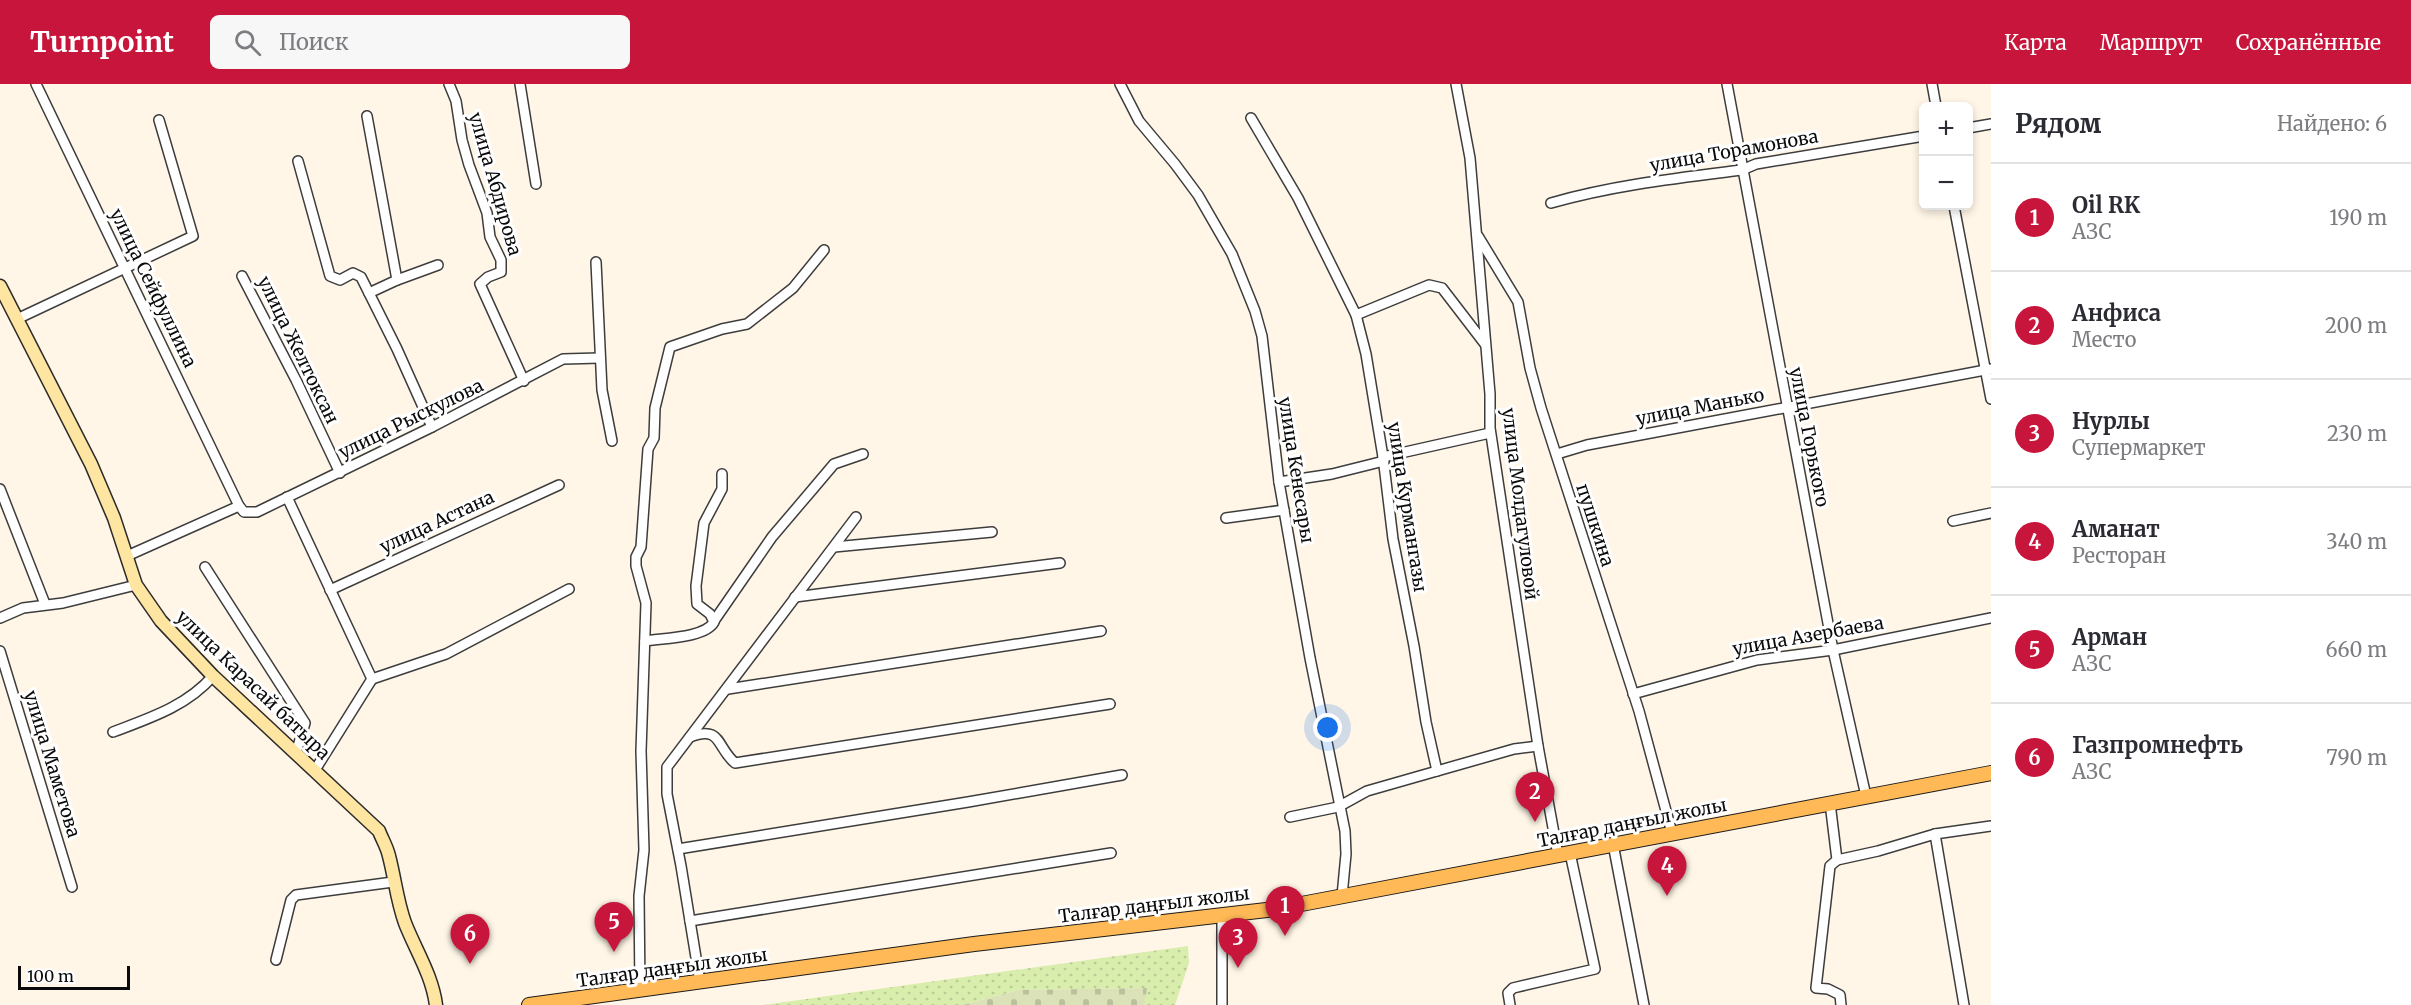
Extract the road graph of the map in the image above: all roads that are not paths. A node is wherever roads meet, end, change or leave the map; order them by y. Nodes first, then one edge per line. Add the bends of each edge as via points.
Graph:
1 (36, 84) edge
2 (449, 84) edge
3 (519, 84) edge
4 (1120, 84) edge
5 (1456, 84) edge
6 (1726, 84) edge
7 (1932, 84) edge
8 (1935, 102) edge
9 (367, 116) dead end
10 (1251, 118) dead end
11 (159, 120) dead end
12 (1991, 124) edge
13 (1973, 127) edge
14 (1919, 137) edge
15 (298, 161) dead end
16 (1742, 170) junction
17 (536, 184) dead end
18 (1551, 202) dead end
19 (1955, 210) edge
20 (1477, 235) junction
21 (824, 250) dead end
22 (596, 262) dead end
23 (438, 265) dead end
24 (124, 267) junction
25 (243, 276) dead end
26 (398, 280) junction
27 (0, 286) edge
28 (369, 293) junction
29 (1356, 315) junction
30 (17, 319) junction
31 (1486, 345) junction
32 (600, 358) junction
33 (1988, 369) edge
34 (524, 381) junction
35 (1991, 399) edge
36 (1788, 408) junction
37 (432, 427) junction
38 (1491, 433) junction
39 (612, 441) dead end
40 (863, 454) dead end
41 (1557, 454) junction
42 (1383, 459) junction
43 (339, 473) junction
44 (723, 474) dead end
45 (1279, 482) junction
46 (559, 484) dead end
47 (0, 489) edge
48 (286, 497) junction
49 (239, 506) junction
50 (1284, 510) junction
51 (1991, 513) edge
52 (856, 517) dead end
53 (1226, 518) dead end
54 (1953, 520) dead end
55 (992, 532) dead end
56 (834, 547) junction
57 (127, 556) junction
58 (1060, 563) dead end
59 (205, 567) dead end
60 (136, 585) junction
61 (569, 589) dead end
62 (330, 590) junction
63 (795, 597) junction
64 (45, 604) junction
65 (0, 618) edge
66 (1991, 618) edge
67 (714, 621) junction
68 (1101, 631) dead end
69 (645, 641) junction
70 (1833, 650) junction
71 (0, 651) edge
72 (213, 676) junction
73 (372, 679) junction
74 (728, 689) junction
75 (1633, 694) junction
76 (1110, 704) dead end
77 (112, 732) dead end
78 (690, 737) junction
79 (1538, 746) junction
80 (296, 753) junction
81 (315, 770) junction
82 (1437, 771) junction
83 (1991, 773) edge
84 (1122, 775) dead end
85 (1866, 796) junction
86 (1830, 803) junction
87 (1338, 807) junction
88 (1290, 817) dead end
89 (1991, 826) edge
90 (1672, 833) junction
91 (1935, 834) junction
92 (1613, 844) junction
93 (678, 849) junction
94 (1111, 853) dead end
95 (1564, 854) junction
96 (1837, 860) junction
97 (393, 882) junction
98 (72, 887) dead end
99 (1342, 896) junction
100 (1222, 915) junction
101 (690, 921) junction
102 (276, 960) dead end
103 (700, 982) junction
104 (636, 991) junction
105 (436, 1005) edge
106 (529, 1005) edge
107 (1222, 1005) edge
108 (1510, 1005) edge
109 (1644, 1005) edge
110 (1841, 1005) edge
111 (1964, 1005) edge

1 - 24 street, улица Сейфуллина
2 - 34 street, улица Абдирова via 469,165 487,213 490,237 501,260 501,272 480,284
3 - 17 street
4 - 45 street, улица Кенесары via 1139,121 1198,195 1232,254 1255,311 1262,336
5 - 20 street, улица Молдагуловой via 1470,158
6 - 16 street, улица Горького
7 - 8 street
9 - 26 street
10 - 29 street, улица Курмангазы via 1298,198
11 - 24 street via 193,236
12 - 13 street
14 - 16 street, улица Торамонова via 1756,164
15 - 28 street via 330,276 339,280 353,273 361,277
16 - 18 street, улица Торамонова via 1633,184
16 - 36 street, улица Горького
19 - 33 street
20 - 31 street, улица Молдагуловой
20 - 41 street, пушкина via 1518,302 1540,408
21 - 69 street via 793,288 747,324 670,347 654,408 656,427 648,449 642,547 636,557 646,603
22 - 32 street
23 - 26 street
24 - 30 street
24 - 49 street, улица Сейфуллина
25 - 43 street, улица Желтоксан
26 - 28 street
27 - 30 street, улица Карасай батыра
28 - 37 street
29 - 31 street via 1429,285 1442,288
29 - 42 street, улица Курмангазы
30 - 57 street, улица Карасай батыра via 91,464
31 - 38 street, улица Молдагуловой
32 - 34 street, улица Рыскулова via 563,359
32 - 39 street
33 - 35 street
33 - 36 street, улица Манько
34 - 37 street, улица Рыскулова
36 - 41 street, улица Манько
36 - 70 street, улица Горького
37 - 43 street, улица Рыскулова
38 - 42 street
38 - 79 street, улица Молдагуловой
40 - 67 street via 834,464 772,537
41 - 75 street, пушкина
42 - 45 street via 1332,474
42 - 82 street, улица Курмангазы via 1393,539
43 - 48 street, улица Рыскулова
44 - 67 street via 722,489 705,523 696,586 697,604
45 - 50 street, улица Кенесары
46 - 62 street, улица Астана
47 - 64 street
48 - 49 street, улица Рыскулова via 257,512 244,512
48 - 62 street
49 - 57 street
50 - 53 street
50 - 87 street, улица Кенесары
51 - 54 street
52 - 56 street
55 - 56 street
56 - 63 street
57 - 60 street, улица Карасай батыра
58 - 63 street
59 - 80 street via 305,723
60 - 64 street
60 - 72 street, улица Карасай батыра via 161,621
61 - 73 street via 447,654
62 - 73 street
63 - 74 street
64 - 65 street
66 - 70 street, улица Азербаева
67 - 69 street via 711,628 701,633
68 - 74 street
69 - 104 street via 641,751 644,850
70 - 75 street, улица Азербаева via 1757,660
70 - 85 street, улица Горького
71 - 98 street, улица Маметова
72 - 77 street via 201,691 165,712
72 - 80 street, улица Карасай батыра
73 - 81 street
74 - 78 street
75 - 90 street, пушкина
76 - 78 street via 735,763 714,735 707,732
78 - 93 street via 667,767 667,794
79 - 82 street
79 - 95 street, улица Молдагуловой
80 - 81 street, улица Карасай батыра
81 - 97 street, улица Карасай батыра via 379,831 389,855
82 - 87 street via 1367,791
83 - 85 main road, Талғар даңғыл жолы
84 - 93 street
85 - 86 main road, Талғар даңғыл жолы
86 - 90 main road, Талғар даңғыл жолы
86 - 96 street
87 - 88 street
87 - 99 street, улица Кенесары via 1345,831
89 - 91 street
90 - 92 main road, Талғар даңғыл жолы
91 - 96 street
91 - 111 street
92 - 95 main road, Талғар даңғыл жолы
92 - 109 street
93 - 101 street
94 - 101 street
95 - 99 main road, Талғар даңғыл жолы
95 - 108 street, улица Молдагуловой via 1595,969 1513,988 1508,993
96 - 110 street via 1830,866 1816,988 1840,995
97 - 102 street via 296,895 291,900
97 - 105 street, улица Карасай батыра
99 - 100 main road, Талғар даңғыл жолы
100 - 103 main road, Талғар даңғыл жолы
100 - 107 street
101 - 103 street
103 - 104 main road, Талғар даңғыл жолы
104 - 106 main road, Талғар даңғыл жолы

